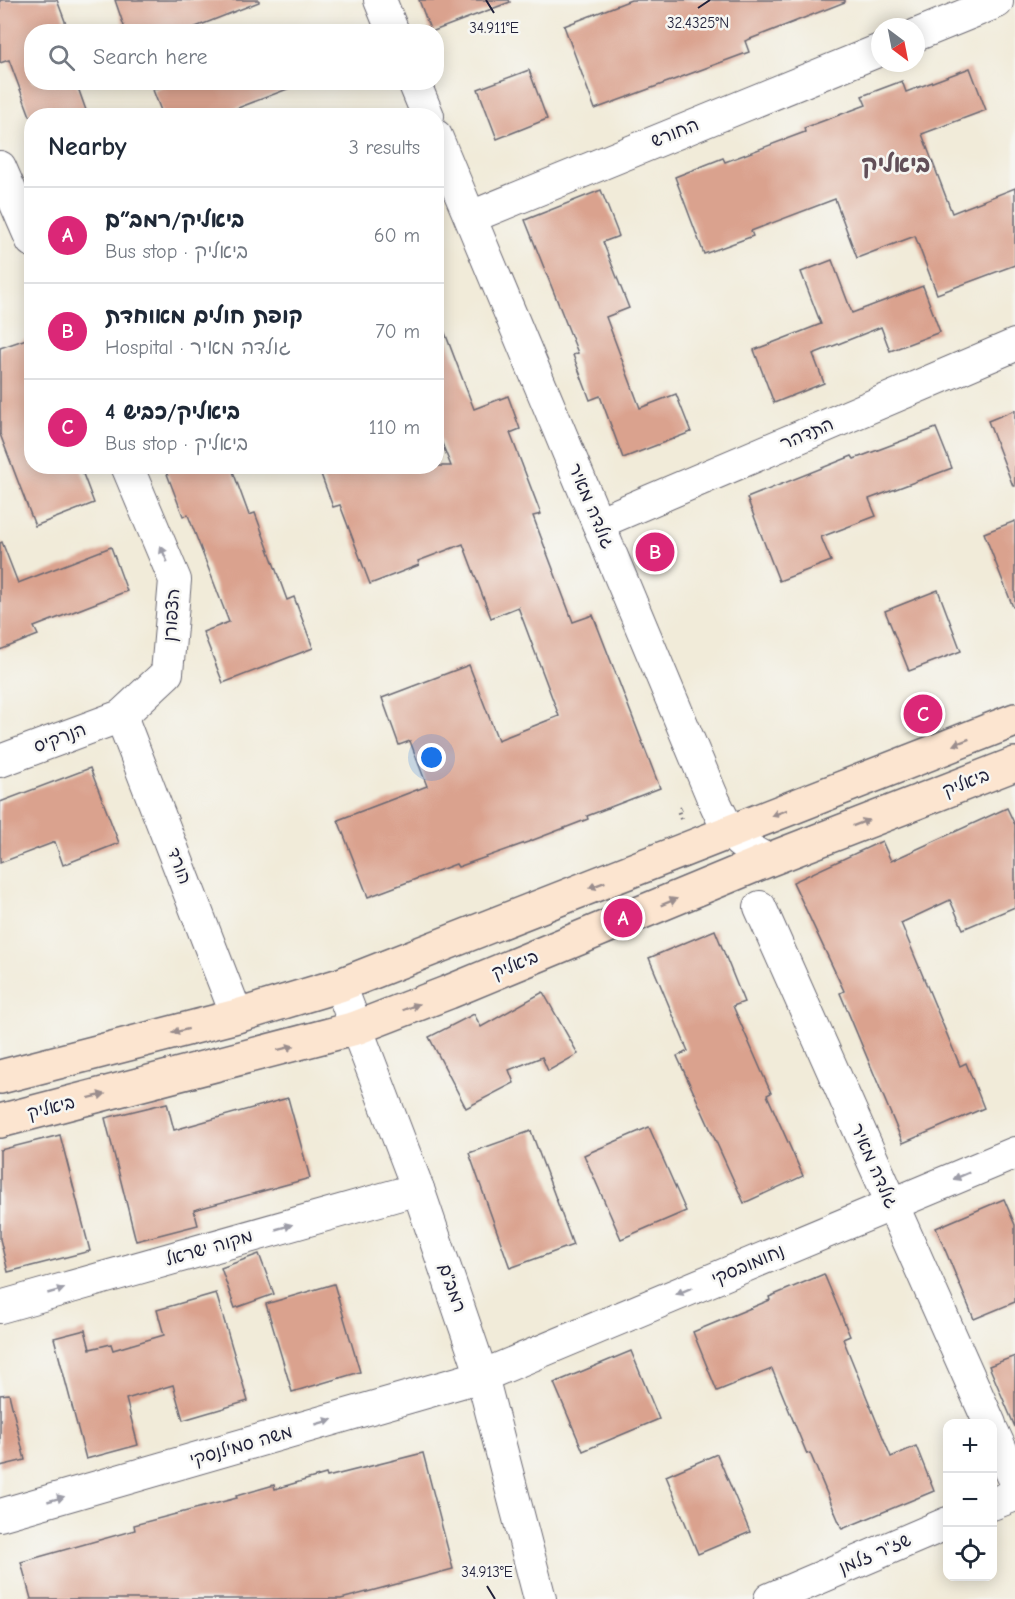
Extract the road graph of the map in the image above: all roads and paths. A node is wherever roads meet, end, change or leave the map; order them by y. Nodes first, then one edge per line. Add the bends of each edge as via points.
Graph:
1 (380, 0) edge
2 (997, 2) dead end
3 (390, 24) edge
4 (925, 31) edge
5 (871, 54) edge
6 (417, 90) edge
7 (425, 108) edge
8 (444, 155) edge
9 (0, 166) edge
10 (471, 217) junction
11 (24, 222) edge
12 (1015, 345) edge
13 (130, 474) edge
14 (598, 523) junction
15 (121, 716) junction
16 (1015, 720) edge
17 (0, 761) edge
18 (1015, 764) edge
19 (729, 832) junction
20 (768, 860) junction
21 (760, 907) dead end
22 (340, 985) junction
23 (237, 1016) junction
24 (356, 1028) junction
25 (0, 1077) edge
26 (0, 1120) edge
27 (1015, 1153) edge
28 (418, 1189) junction
29 (891, 1205) junction
30 (0, 1307) edge
31 (482, 1376) junction
32 (988, 1419) edge
33 (997, 1439) edge
34 (1015, 1480) edge
35 (1015, 1495) edge
36 (997, 1502) edge
37 (0, 1515) edge
38 (943, 1525) edge
39 (540, 1599) edge
40 (770, 1599) edge

1 - 3 street
2 - 4 street
5 - 10 street, החורש
6 - 7 street
8 - 10 street, גולדה מאיר
9 - 11 street
10 - 14 street, גולדה מאיר
12 - 14 street, התדהר
15 -> 13 street, הצפורן via 167,673 174,580
14 - 19 street, גולדה מאיר
15 - 17 street, הנרקיס
15 - 23 street, הורד
16 -> 19 main road
20 -> 18 main road, ביאליק
19 - 20 street, גולדה מאיר
19 -> 22 main road
24 -> 20 main road, ביאליק
21 - 29 street, גולדה מאיר
22 - 23 main road
22 - 24 street, רמב"ם
23 -> 25 main road
26 -> 24 main road, ביאליק
24 - 28 street, רמב"ם
27 -> 29 street, נחומובסקי
30 -> 28 street, מקוה ישראל
28 - 31 street, רמב"ם
29 -> 31 street, נחומובסקי
29 - 32 street, גולדה מאיר
37 -> 31 street, משה סמילנסקי
31 - 39 street, רמב"ם
33 - 34 street
35 - 36 street
38 - 40 street, שז"ר זלמן

